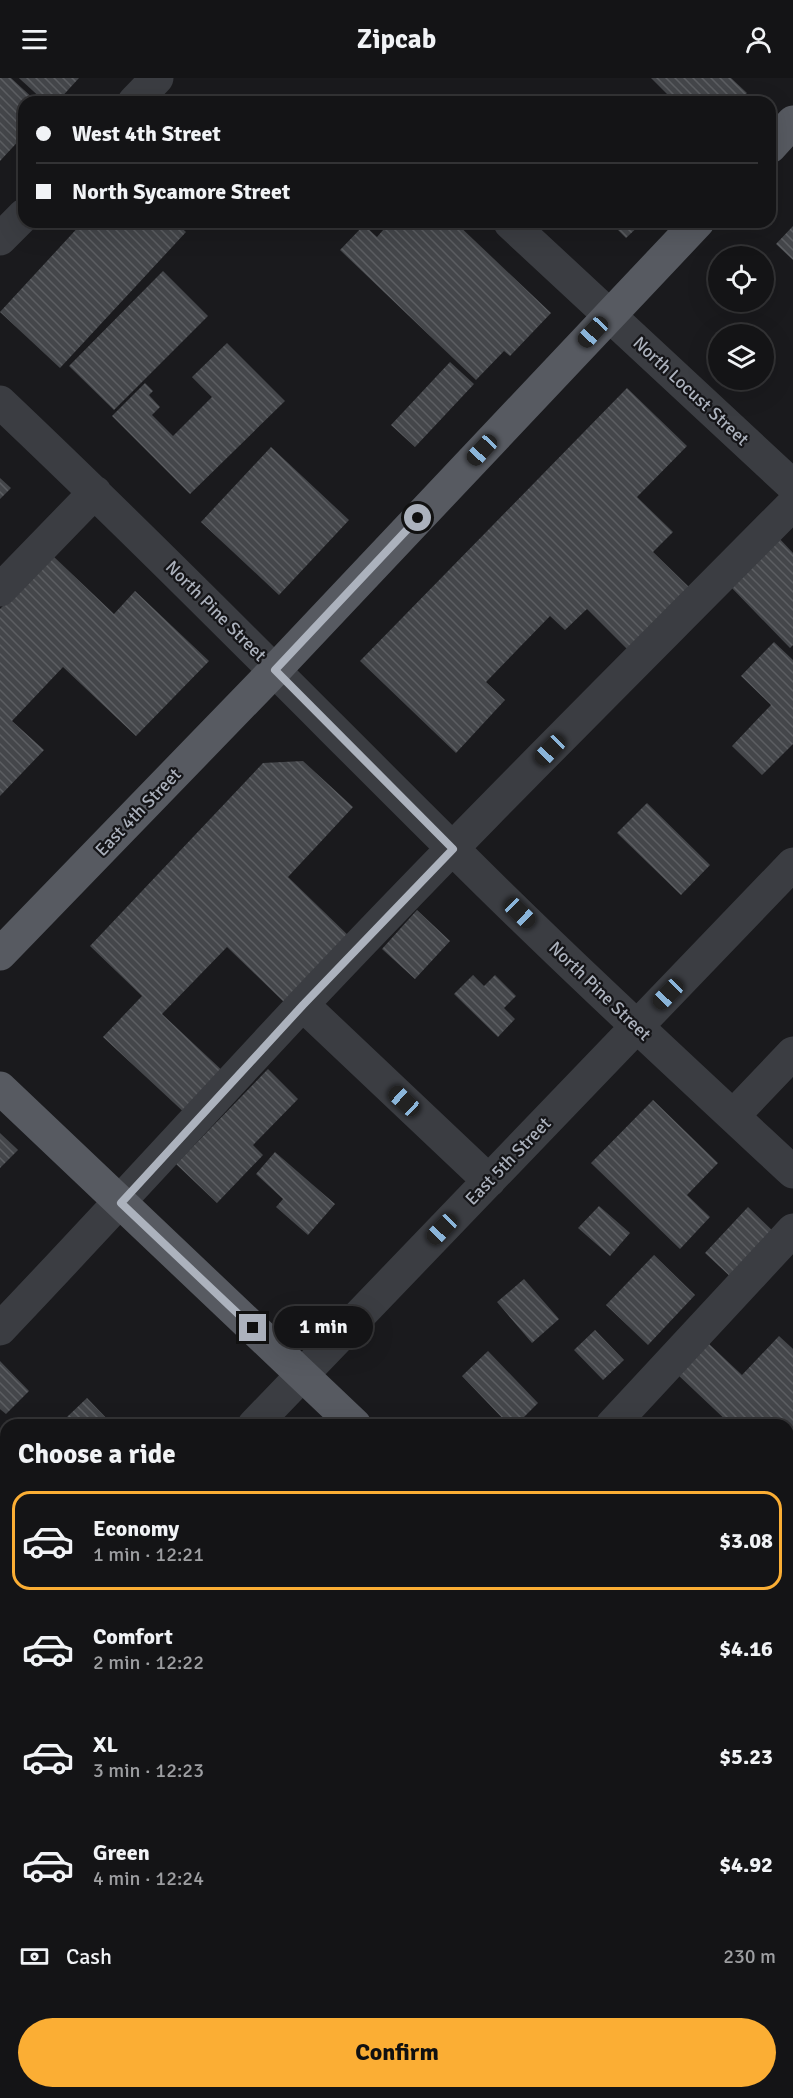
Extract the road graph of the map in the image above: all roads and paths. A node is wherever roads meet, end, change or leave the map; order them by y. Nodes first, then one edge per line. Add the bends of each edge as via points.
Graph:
1 (157, 78) edge
2 (140, 96) edge
3 (793, 123) edge
4 (776, 141) edge
5 (18, 220) edge
6 (515, 228) edge
7 (692, 228) edge
8 (0, 239) edge
9 (609, 315) junction
10 (0, 402) edge
11 (793, 486) edge
12 (95, 492) junction
13 (793, 504) edge
14 (0, 590) edge
15 (275, 670) junction
16 (453, 849) junction
17 (793, 864) edge
18 (0, 954) edge
19 (303, 1005) junction
20 (637, 1027) junction
21 (793, 1053) edge
22 (0, 1088) edge
23 (733, 1116) junction
24 (793, 1172) edge
25 (489, 1181) junction
26 (121, 1203) junction
27 (793, 1230) edge
28 (0, 1329) edge
29 (302, 1375) junction
30 (260, 1419) edge
31 (349, 1419) edge
32 (618, 1419) edge

1 - 2 street
3 - 4 main road
5 - 8 street
6 - 9 street, North Locust Street
7 - 9 main road, East 4th Street
9 - 11 street, North Locust Street
9 - 15 main road, East 4th Street
10 - 12 street, North Pine Street
12 - 14 street
12 - 15 street, North Pine Street
13 - 16 street
15 - 16 street, North Pine Street
15 - 18 main road, East 4th Street
16 - 19 street
16 - 20 street, North Pine Street
17 - 20 street, East 5th Street
19 - 25 street
19 - 26 street
20 - 23 street, North Pine Street
20 - 25 street, East 5th Street
21 - 23 street
22 - 26 main road
23 - 24 street, North Pine Street
25 - 29 street, East 5th Street
26 - 28 street
26 - 29 main road
27 - 32 street
29 - 30 street, East 5th Street
29 - 31 main road

